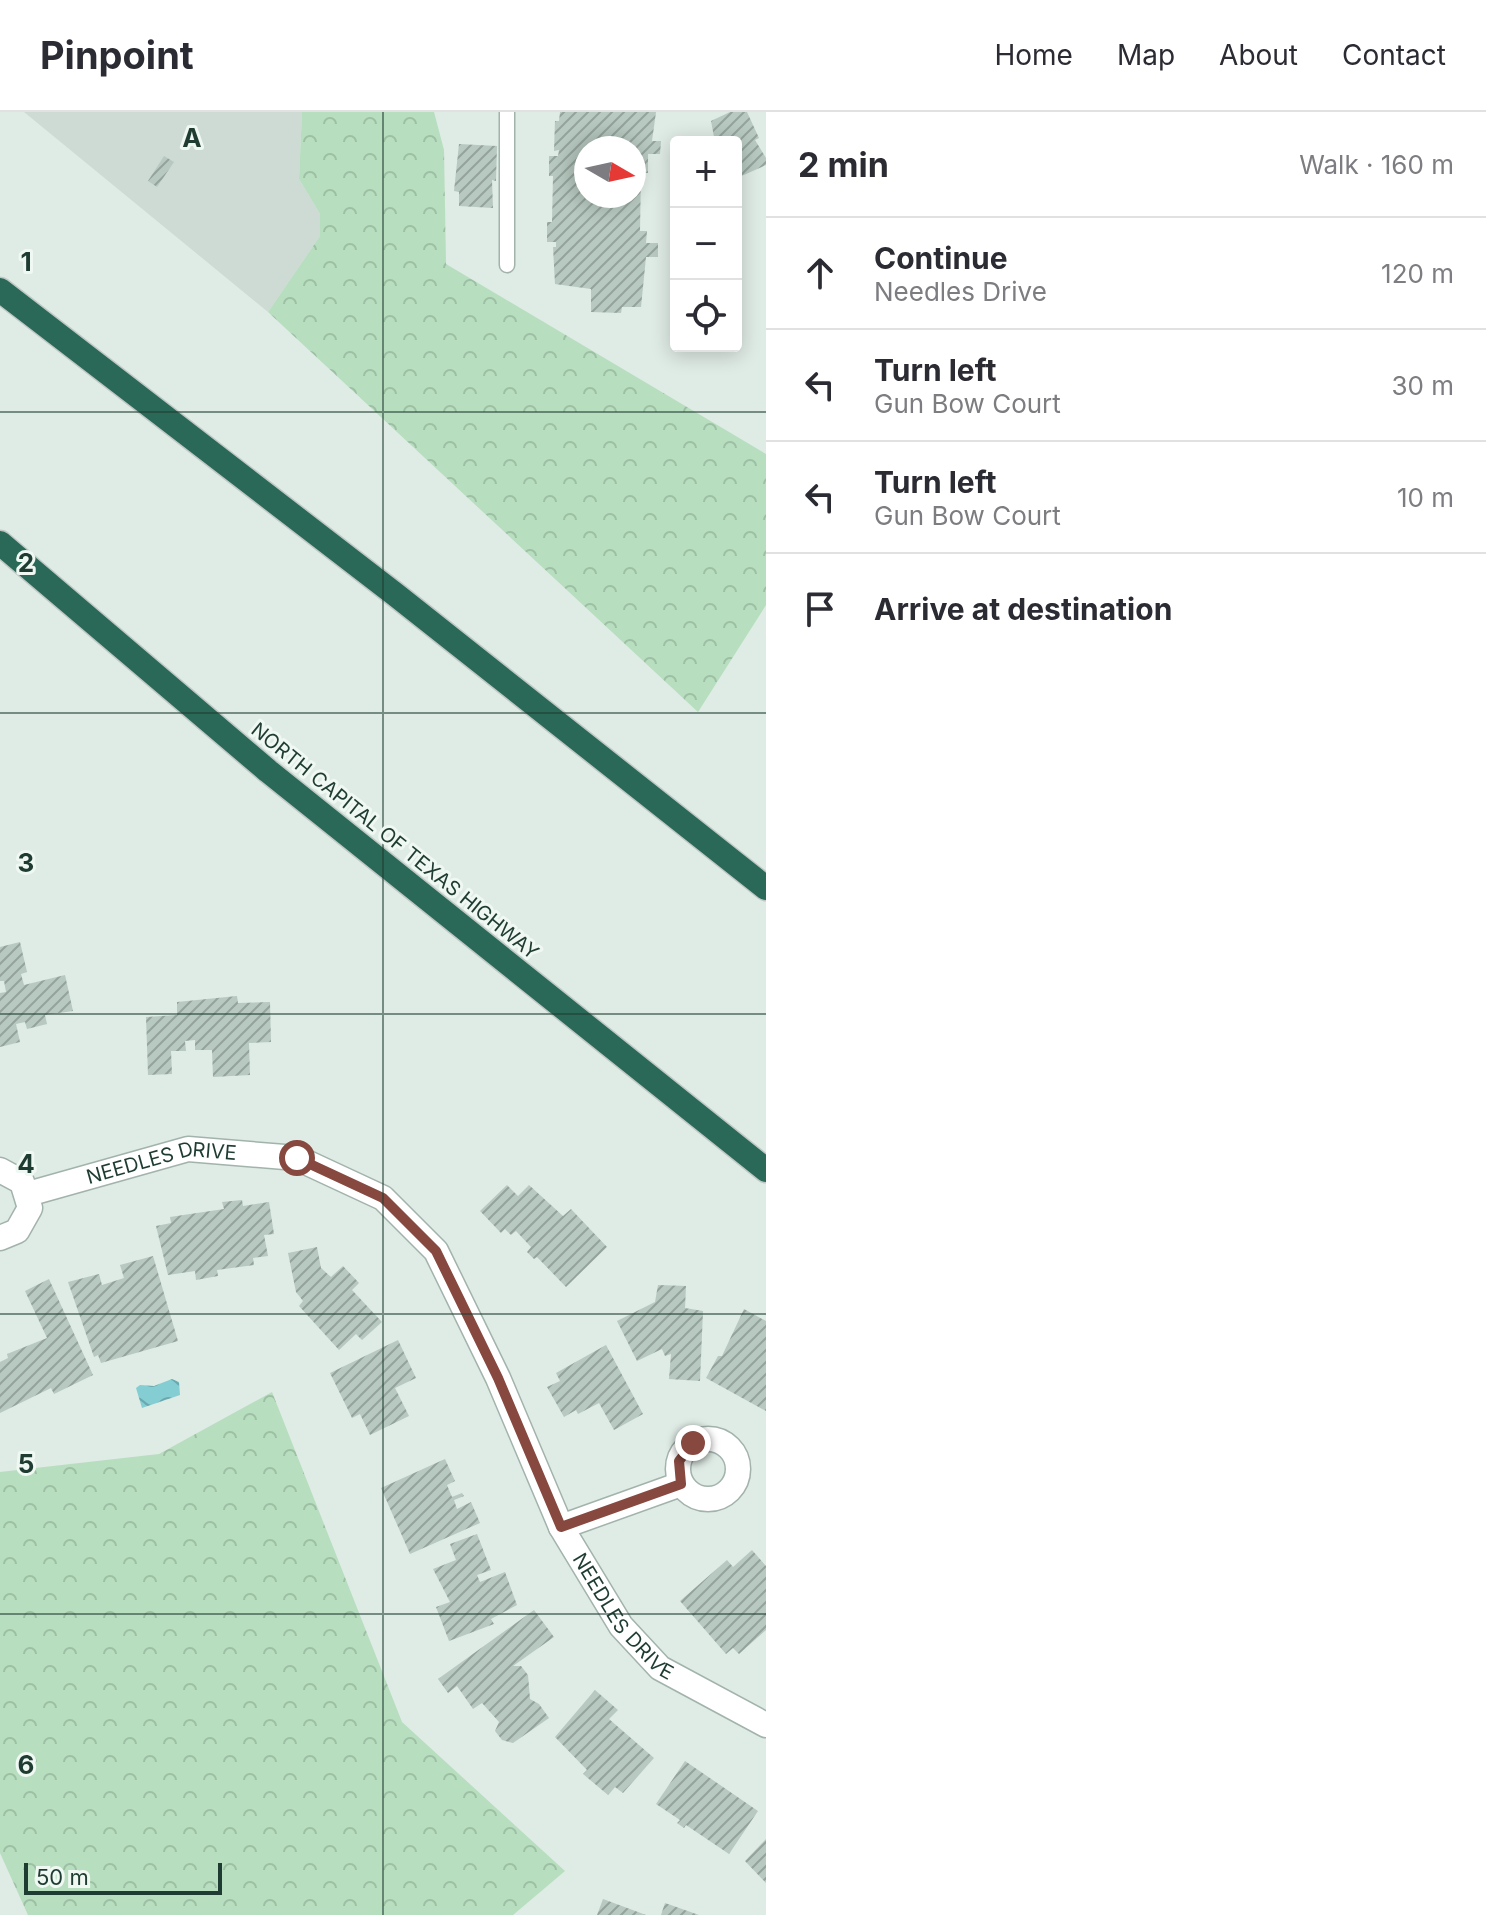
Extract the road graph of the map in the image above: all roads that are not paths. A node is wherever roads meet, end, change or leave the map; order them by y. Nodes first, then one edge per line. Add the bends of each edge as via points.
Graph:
1 (507, 112) edge
2 (507, 265) dead end
3 (0, 290) edge
4 (0, 543) edge
5 (765, 884) edge
6 (0, 1170) edge
7 (766, 1170) edge
8 (28, 1194) junction
9 (0, 1238) edge
10 (681, 1484) dead end
11 (561, 1527) junction
12 (766, 1725) edge

1 - 2 lane
3 - 5 highway
4 - 7 highway, NORTH CAPITAL OF TEXAS HIGHWAY via 268,771
6 - 8 street via 22,1182
8 - 9 street via 26,1221
8 - 11 street, NEEDLES DRIVE via 188,1149 297,1158 383,1198 436,1251 498,1378
10 - 11 street
11 - 12 street, NEEDLES DRIVE via 621,1626 660,1668

